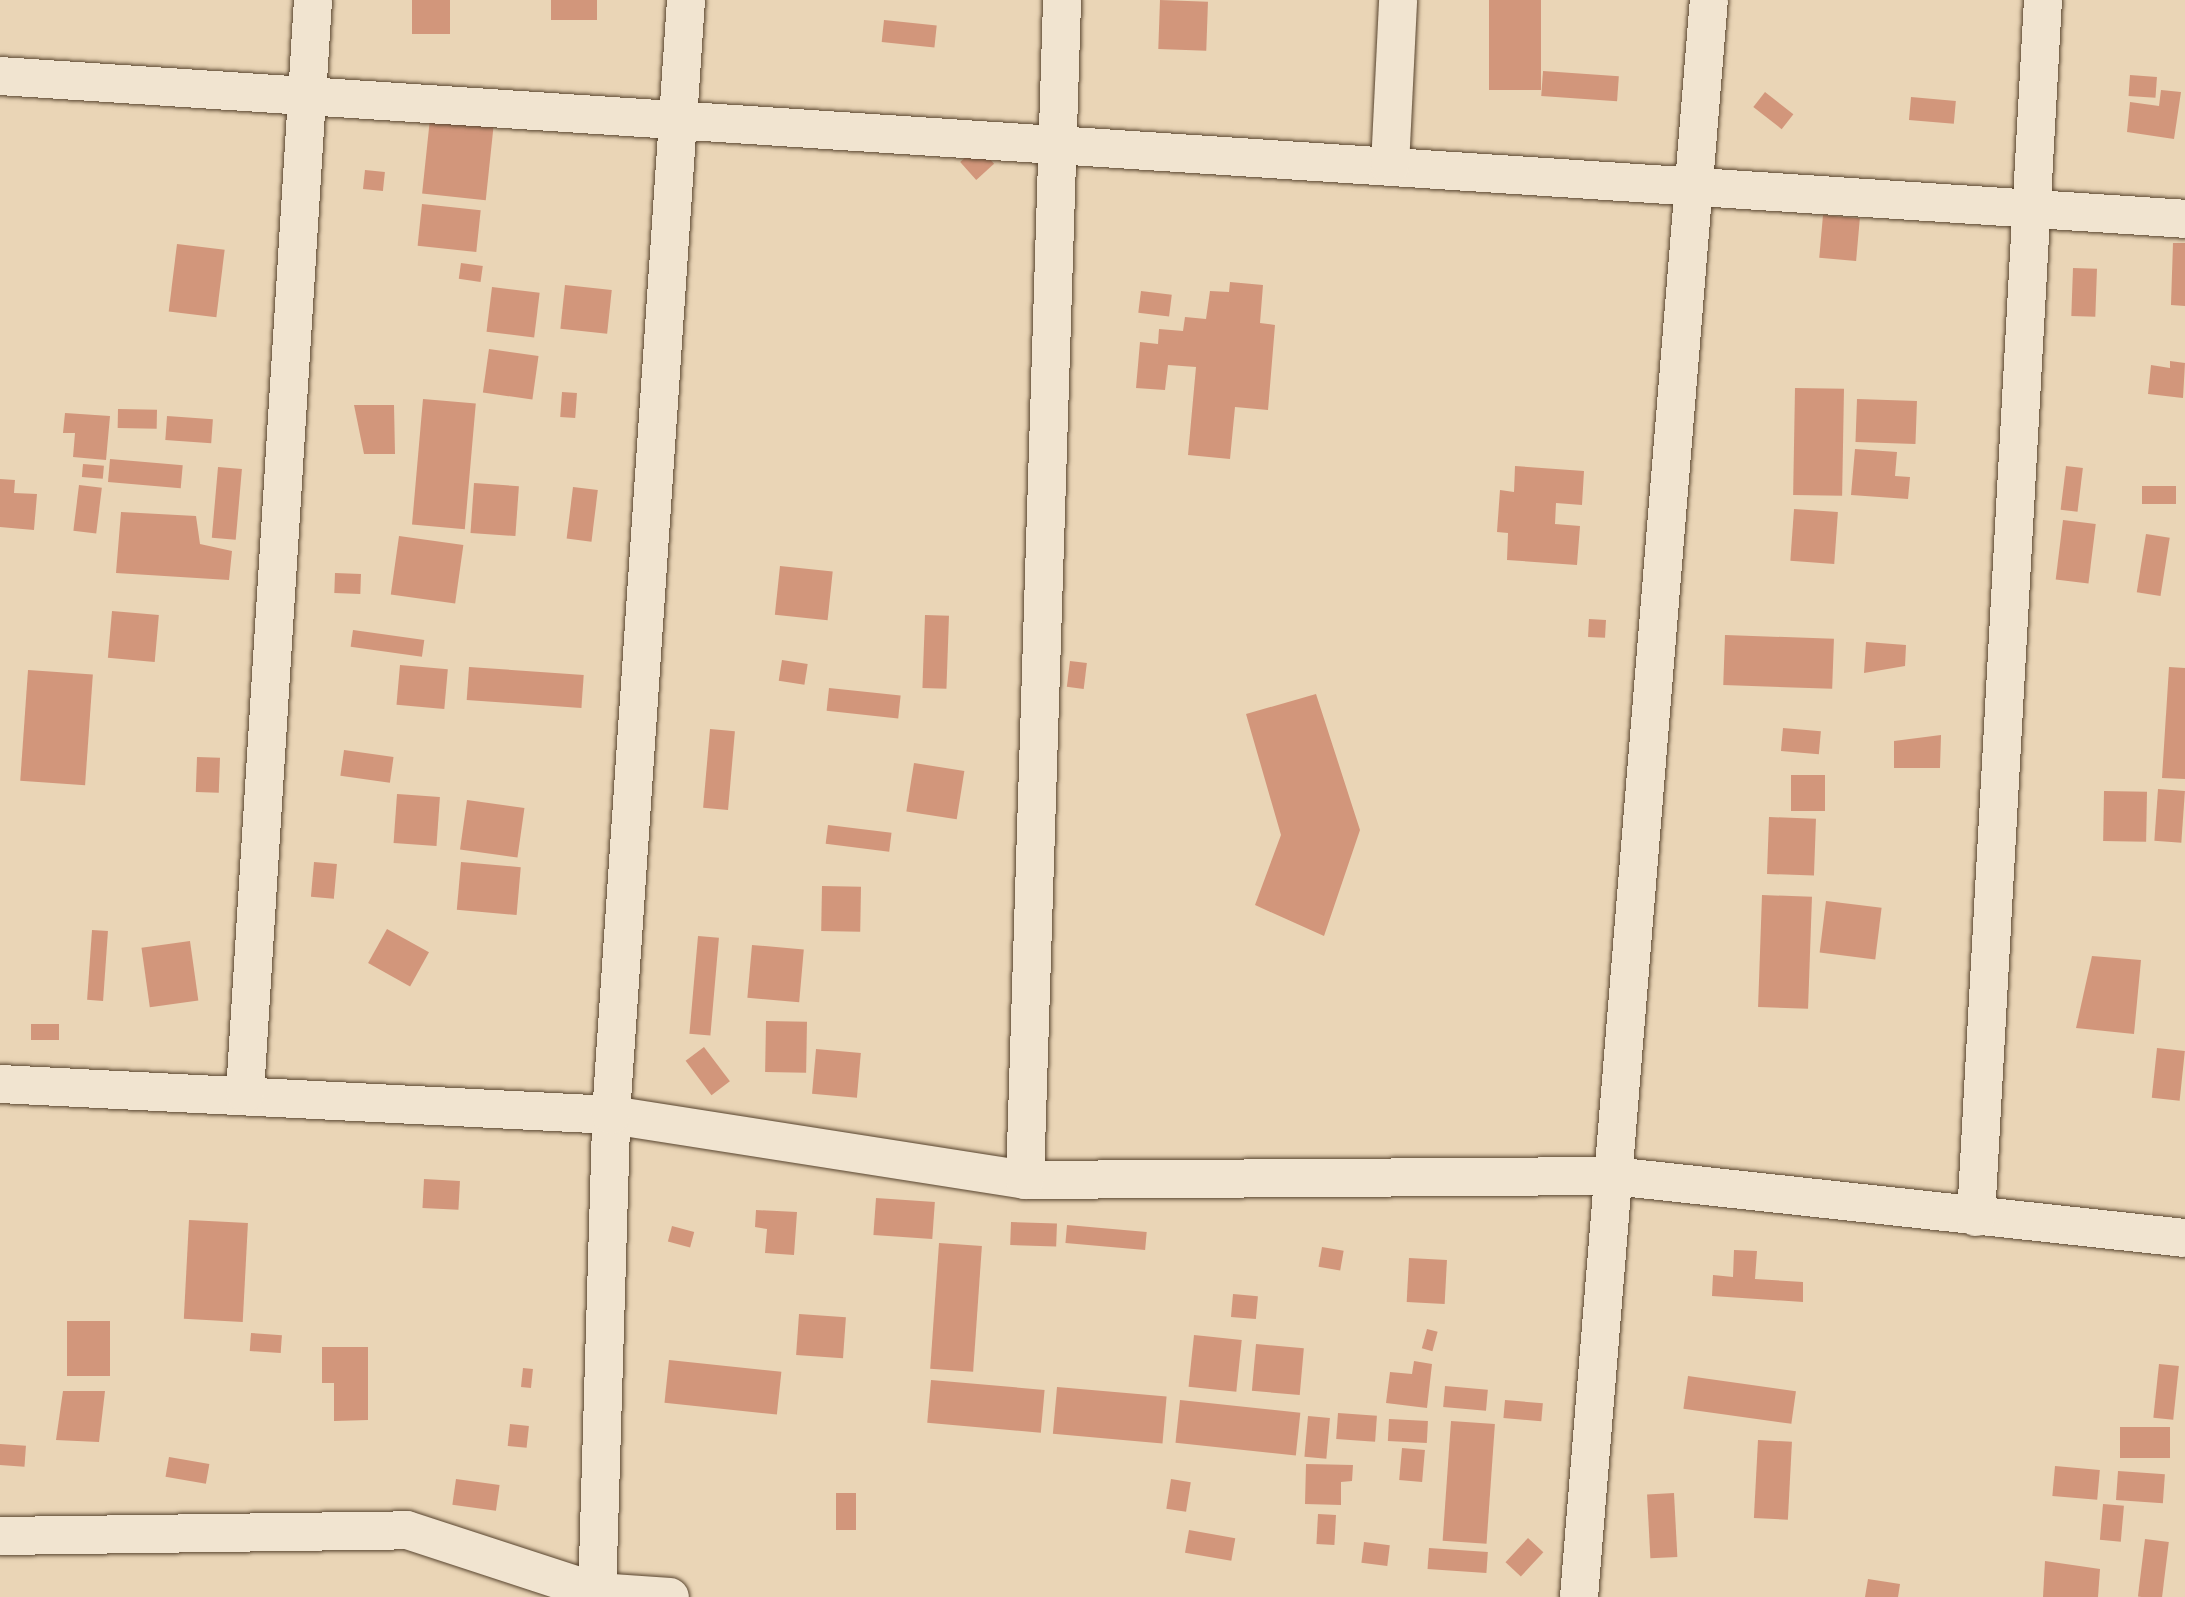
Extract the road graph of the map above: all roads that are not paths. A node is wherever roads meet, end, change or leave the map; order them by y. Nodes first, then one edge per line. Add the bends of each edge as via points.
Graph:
1 (313, 0) edge
2 (686, 0) edge
3 (1062, 0) edge
4 (1398, 0) edge
5 (1709, 0) edge
6 (2043, 0) edge
7 (0, 76) edge
8 (307, 96) junction
9 (678, 120) junction
10 (1056, 145) junction
11 (1390, 166) junction
12 (1697, 187) junction
13 (2029, 208) junction
14 (2185, 219) edge
15 (0, 1084) edge
16 (245, 1093) junction
17 (611, 1115) junction
18 (1613, 1176) junction
19 (1025, 1180) junction
20 (1976, 1217) junction
21 (2185, 1238) edge
22 (0, 1536) edge
23 (597, 1594) edge
24 (670, 1597) edge
25 (1579, 1597) edge

1 - 8 street
2 - 9 street
3 - 10 street
4 - 11 street
5 - 12 street
6 - 13 street
7 - 8 street
8 - 9 street
8 - 16 street
9 - 10 street
9 - 17 street
10 - 11 street
10 - 19 street
11 - 12 street
12 - 13 street
12 - 18 street
13 - 14 street
13 - 20 street
15 - 16 street
16 - 17 street
17 - 19 street
17 - 23 street
18 - 19 street
18 - 20 street
18 - 25 street
20 - 21 street
22 - 23 street via 407,1530
23 - 24 street

